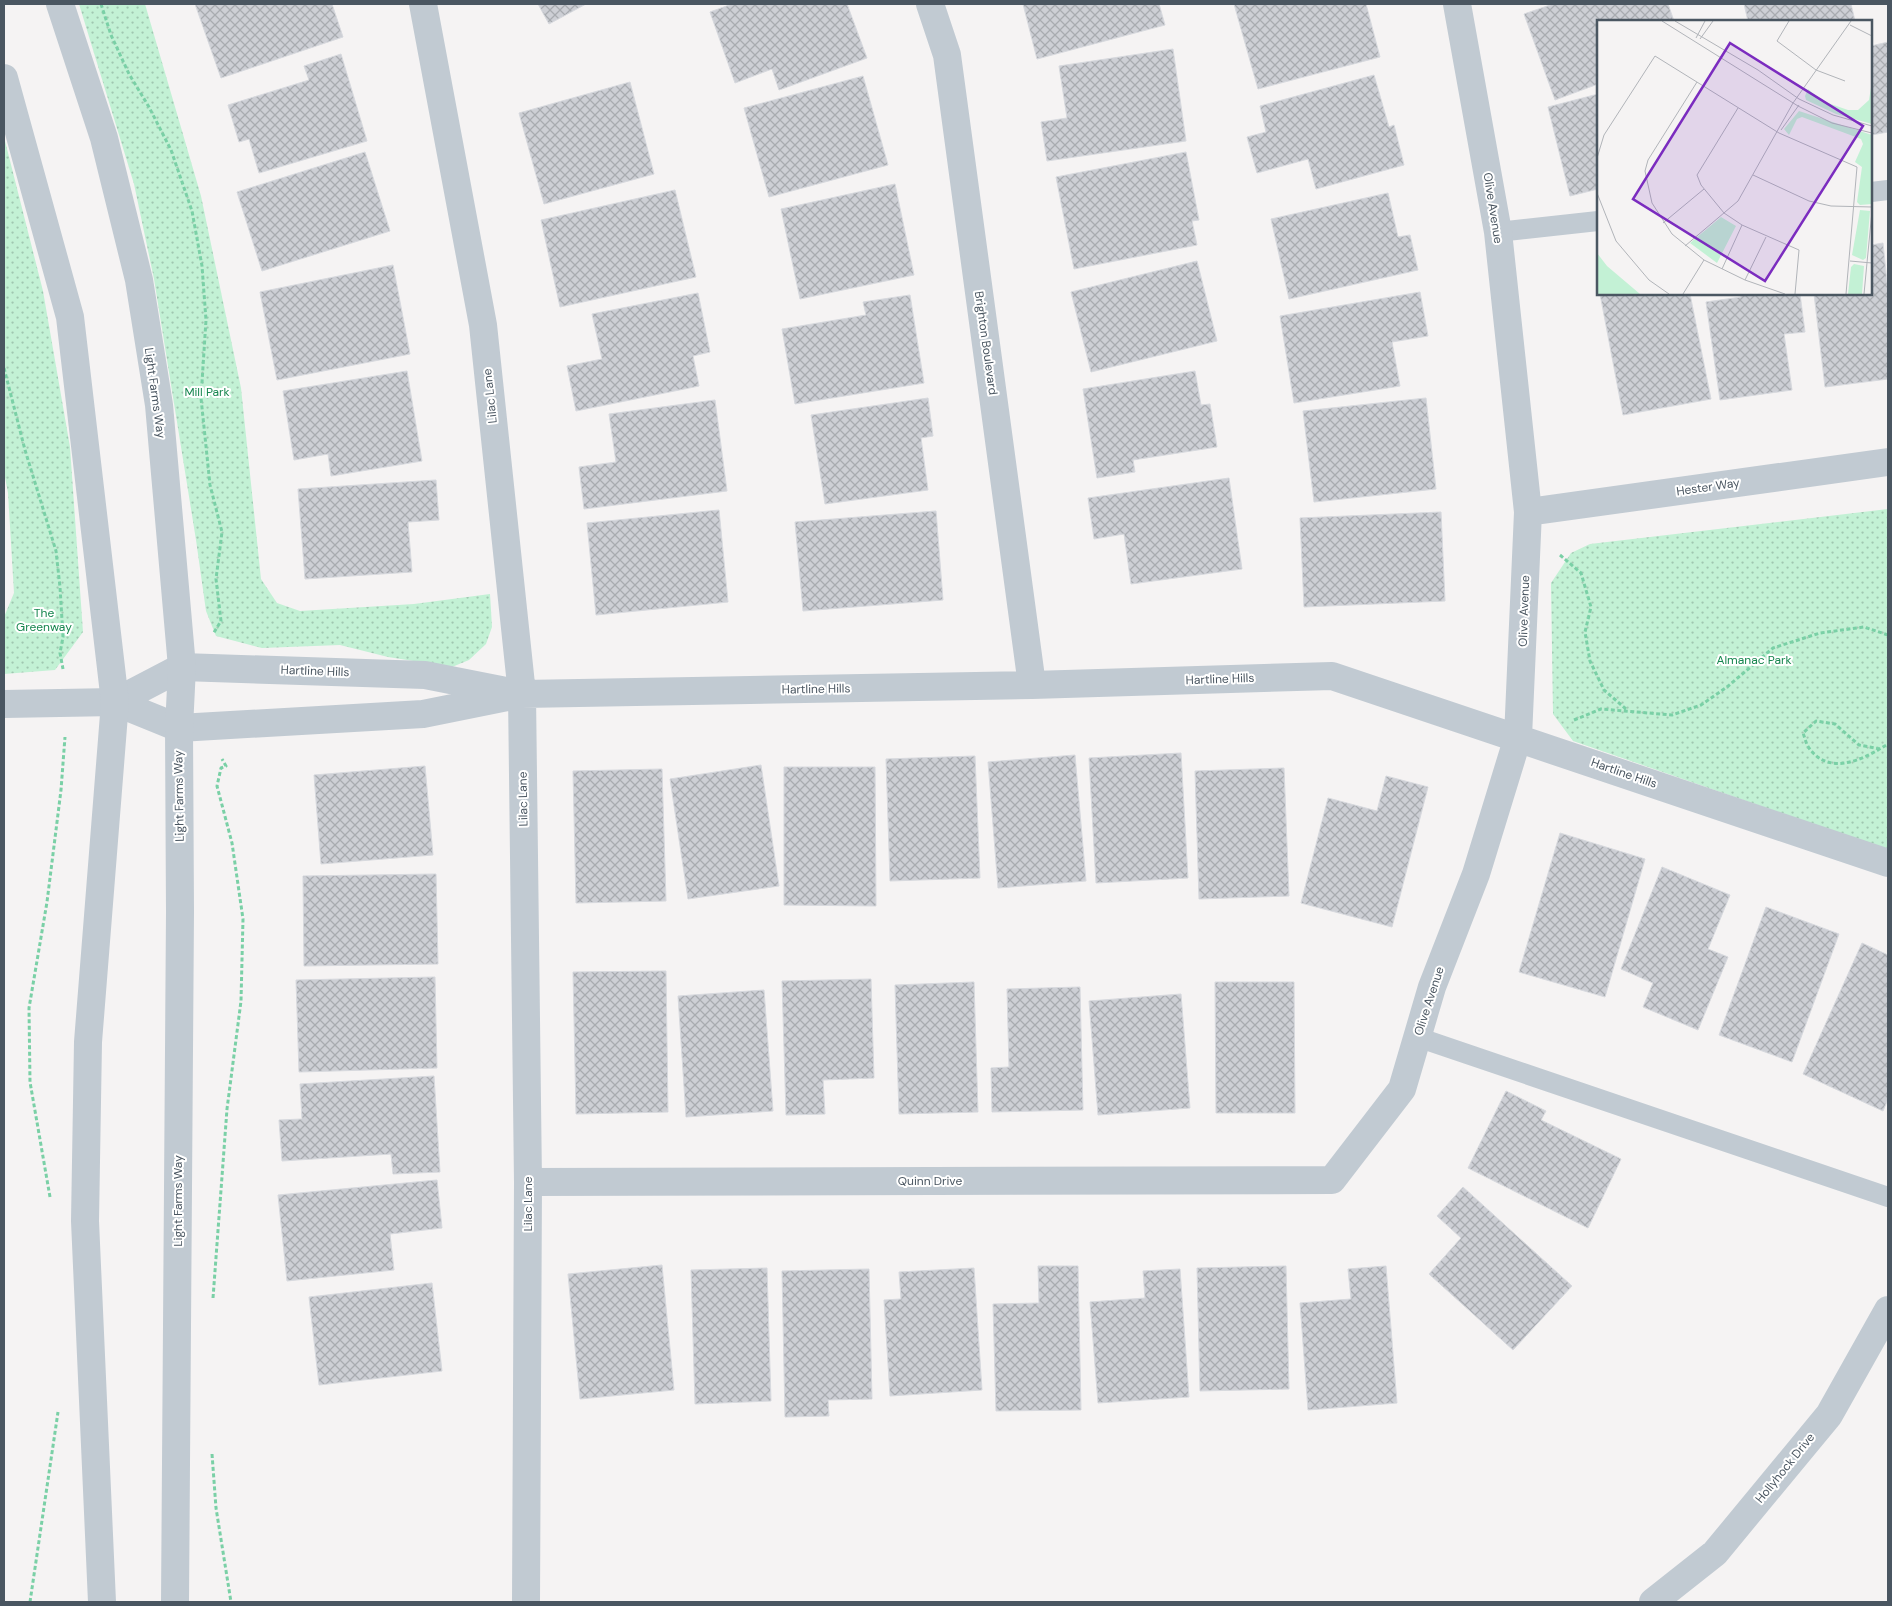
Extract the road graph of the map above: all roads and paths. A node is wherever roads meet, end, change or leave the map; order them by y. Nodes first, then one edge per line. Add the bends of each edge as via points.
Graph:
1 (60, 4) edge
2 (424, 4) edge
3 (930, 4) edge
4 (1456, 4) edge
5 (4, 78) edge
6 (1888, 190) edge
7 (1872, 192) edge
8 (1597, 221) edge
9 (1498, 232) junction
10 (4, 368) edge
11 (1888, 462) edge
12 (1528, 512) junction
13 (1560, 555) dead end
14 (1888, 635) edge
15 (182, 666) junction
16 (1032, 685) junction
17 (522, 694) junction
18 (115, 702) junction
19 (68, 703) junction
20 (4, 704) edge
21 (1626, 710) junction
22 (1568, 722) dead end
23 (179, 728) junction
24 (1518, 738) junction
25 (1888, 744) edge
26 (1880, 748) junction
27 (1888, 863) edge
28 (1417, 1037) junction
29 (1332, 1180) joint
30 (528, 1182) junction
31 (1888, 1197) edge
32 (50, 1203) dead end
33 (1888, 1310) edge
34 (58, 1411) dead end
35 (30, 1602) edge
36 (102, 1602) edge
37 (175, 1602) edge
38 (526, 1602) edge
39 (1653, 1602) edge

1 - 15 street, Light Farms Way via 104,138 139,280 159,405
2 - 17 street, Lilac Lane via 483,325
3 - 16 street, Brighton Boulevard via 947,55
4 - 9 street, Olive Avenue
5 - 18 street via 70,317
6 - 7 lane
8 - 9 lane
9 - 12 street, Olive Avenue
10 - 19 path via 22,441 56,551 62,629 60,653
11 - 12 street, Hester Way
12 - 24 street, Olive Avenue
13 - 21 path via 1581,573 1591,607 1585,632 1590,661 1604,690
14 - 21 path via 1864,627 1820,633 1773,648 1700,705 1672,715
15 - 17 street, Hartline Hills via 425,675
15 - 18 street, Hartline Hills
15 - 23 street, Light Farms Way
16 - 17 street, Hartline Hills
16 - 24 street, Hartline Hills via 1332,676
17 - 23 street, Hartline Hills via 423,714
17 - 30 street, Lilac Lane
18 - 19 street, Hartline Hills
18 - 23 street, Hartline Hills
18 - 36 street via 88,1042 85,1211
19 - 20 street, Hartline Hills
19 - 32 path via 47,902 29,1008 30,1082
21 - 22 path via 1601,709
23 - 37 street, Light Farms Way
24 - 27 street, Hartline Hills
24 - 28 street, Olive Avenue via 1476,874 1432,987
25 - 26 path
26 - 26 path via 1859,745 1836,724 1816,721 1803,734 1809,748 1826,762 1847,764
28 - 29 street, Olive Avenue via 1402,1089
28 - 31 lane
29 - 30 street, Quinn Drive
30 - 38 street, Lilac Lane
33 - 39 street, Hollyhock Drive via 1829,1414 1715,1553
34 - 35 path

